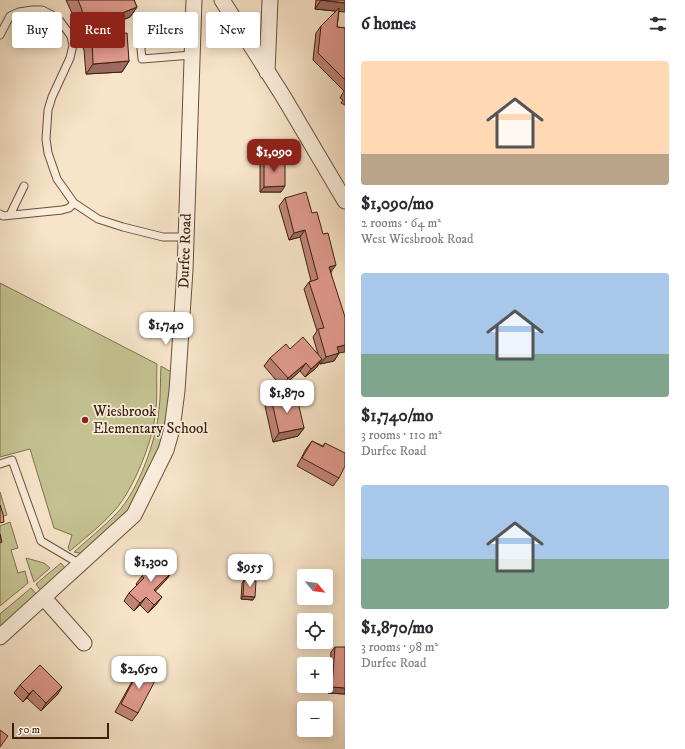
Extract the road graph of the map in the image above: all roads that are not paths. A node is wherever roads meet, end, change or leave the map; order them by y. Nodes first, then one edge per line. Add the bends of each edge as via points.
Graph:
1 (194, 0) edge
2 (222, 0) edge
3 (270, 0) edge
4 (0, 36) edge
5 (141, 48) edge
6 (192, 55) junction
7 (267, 72) junction
8 (24, 186) dead end
9 (345, 201) edge
10 (74, 203) junction
11 (0, 214) edge
12 (10, 215) junction
13 (186, 237) junction
14 (0, 464) edge
15 (80, 564) junction
16 (44, 598) junction
17 (0, 637) edge
18 (84, 643) dead end

1 - 6 street, Durfee Road
2 - 7 street
3 - 7 street
4 - 10 lane via 10,16 19,12 42,10 60,21 71,36 73,45 70,58 48,110 46,139 48,153 58,179
5 - 6 lane via 142,59
6 - 13 street, Durfee Road
7 - 9 street
8 - 12 lane
10 - 12 lane via 69,208
10 - 13 lane via 98,219 116,225 163,237
11 - 12 lane
13 - 15 street, Durfee Road via 177,391 172,429 166,450 134,515
14 - 15 lane via 12,460 41,540
15 - 16 street, Durfee Road
16 - 17 street, Durfee Road
16 - 18 street

